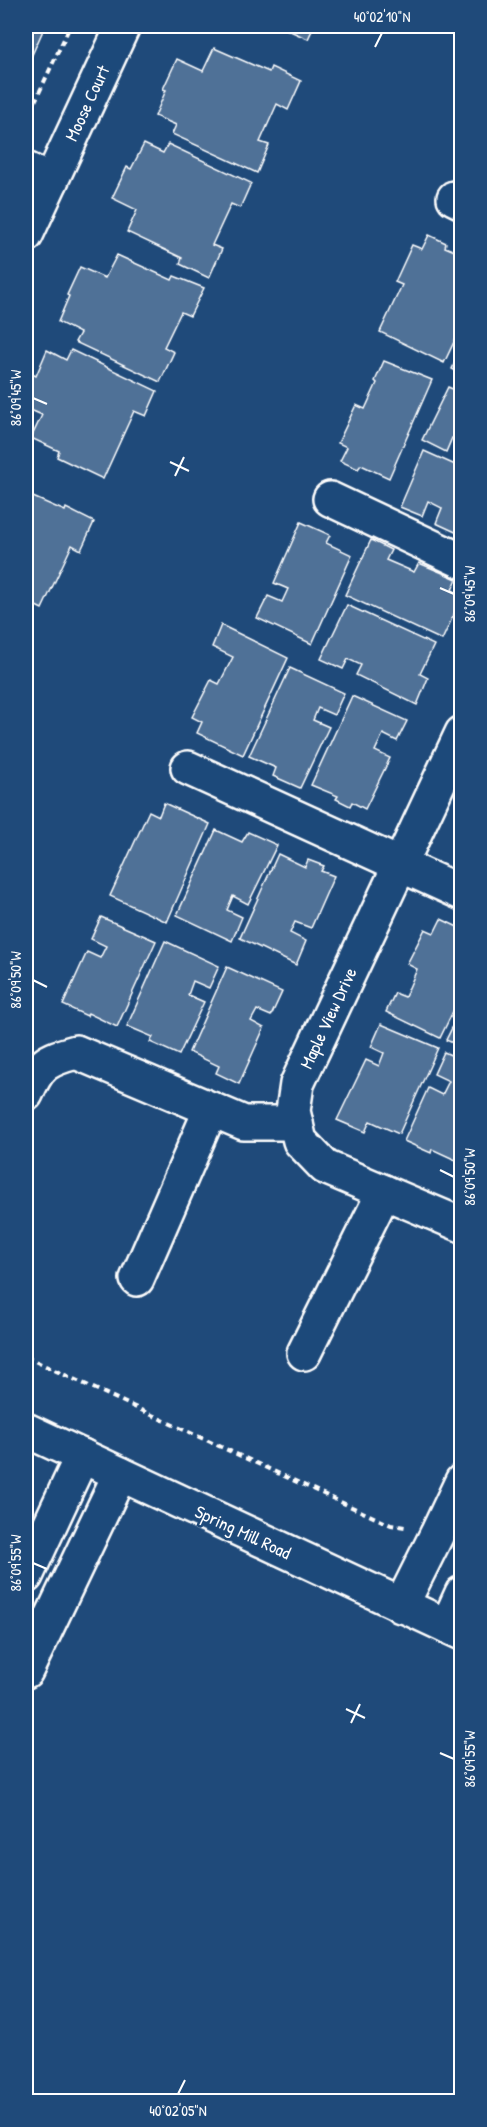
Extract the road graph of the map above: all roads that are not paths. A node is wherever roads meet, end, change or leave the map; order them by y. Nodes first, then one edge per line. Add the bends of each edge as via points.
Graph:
1 (123, 26) edge
2 (38, 175) edge
3 (26, 235) edge
4 (330, 499) dead end
5 (462, 561) edge
6 (462, 733) edge
7 (188, 768) dead end
8 (400, 864) junction
9 (462, 893) edge
10 (26, 1094) edge
11 (212, 1109) junction
12 (296, 1122) junction
13 (384, 1192) junction
14 (462, 1225) edge
15 (137, 1279) dead end
16 (304, 1353) dead end
17 (26, 1430) edge
18 (82, 1456) junction
19 (120, 1474) junction
20 (462, 1481) edge
21 (26, 1576) edge
22 (462, 1593) edge
23 (400, 1606) junction
24 (454, 1630) edge
25 (26, 1671) edge

1 - 2 street, Moose Court
2 - 3 street, Moose Court
4 - 5 street
6 - 8 street, Maple View Drive
7 - 8 street
8 - 9 street
8 - 12 street, Maple View Drive via 297,1084 293,1111
10 - 11 street via 33,1076 49,1059 76,1052
11 - 12 street via 244,1123
11 - 15 street
12 - 13 street, Maple View Drive via 300,1141 325,1167
13 - 14 street, Maple View Drive
13 - 16 street
17 - 18 street, Spring Mill Road
18 - 19 street, Spring Mill Road
18 - 21 street
19 - 23 street, Spring Mill Road
19 - 25 street
20 - 23 street
22 - 24 street
23 - 24 street, Spring Mill Road

